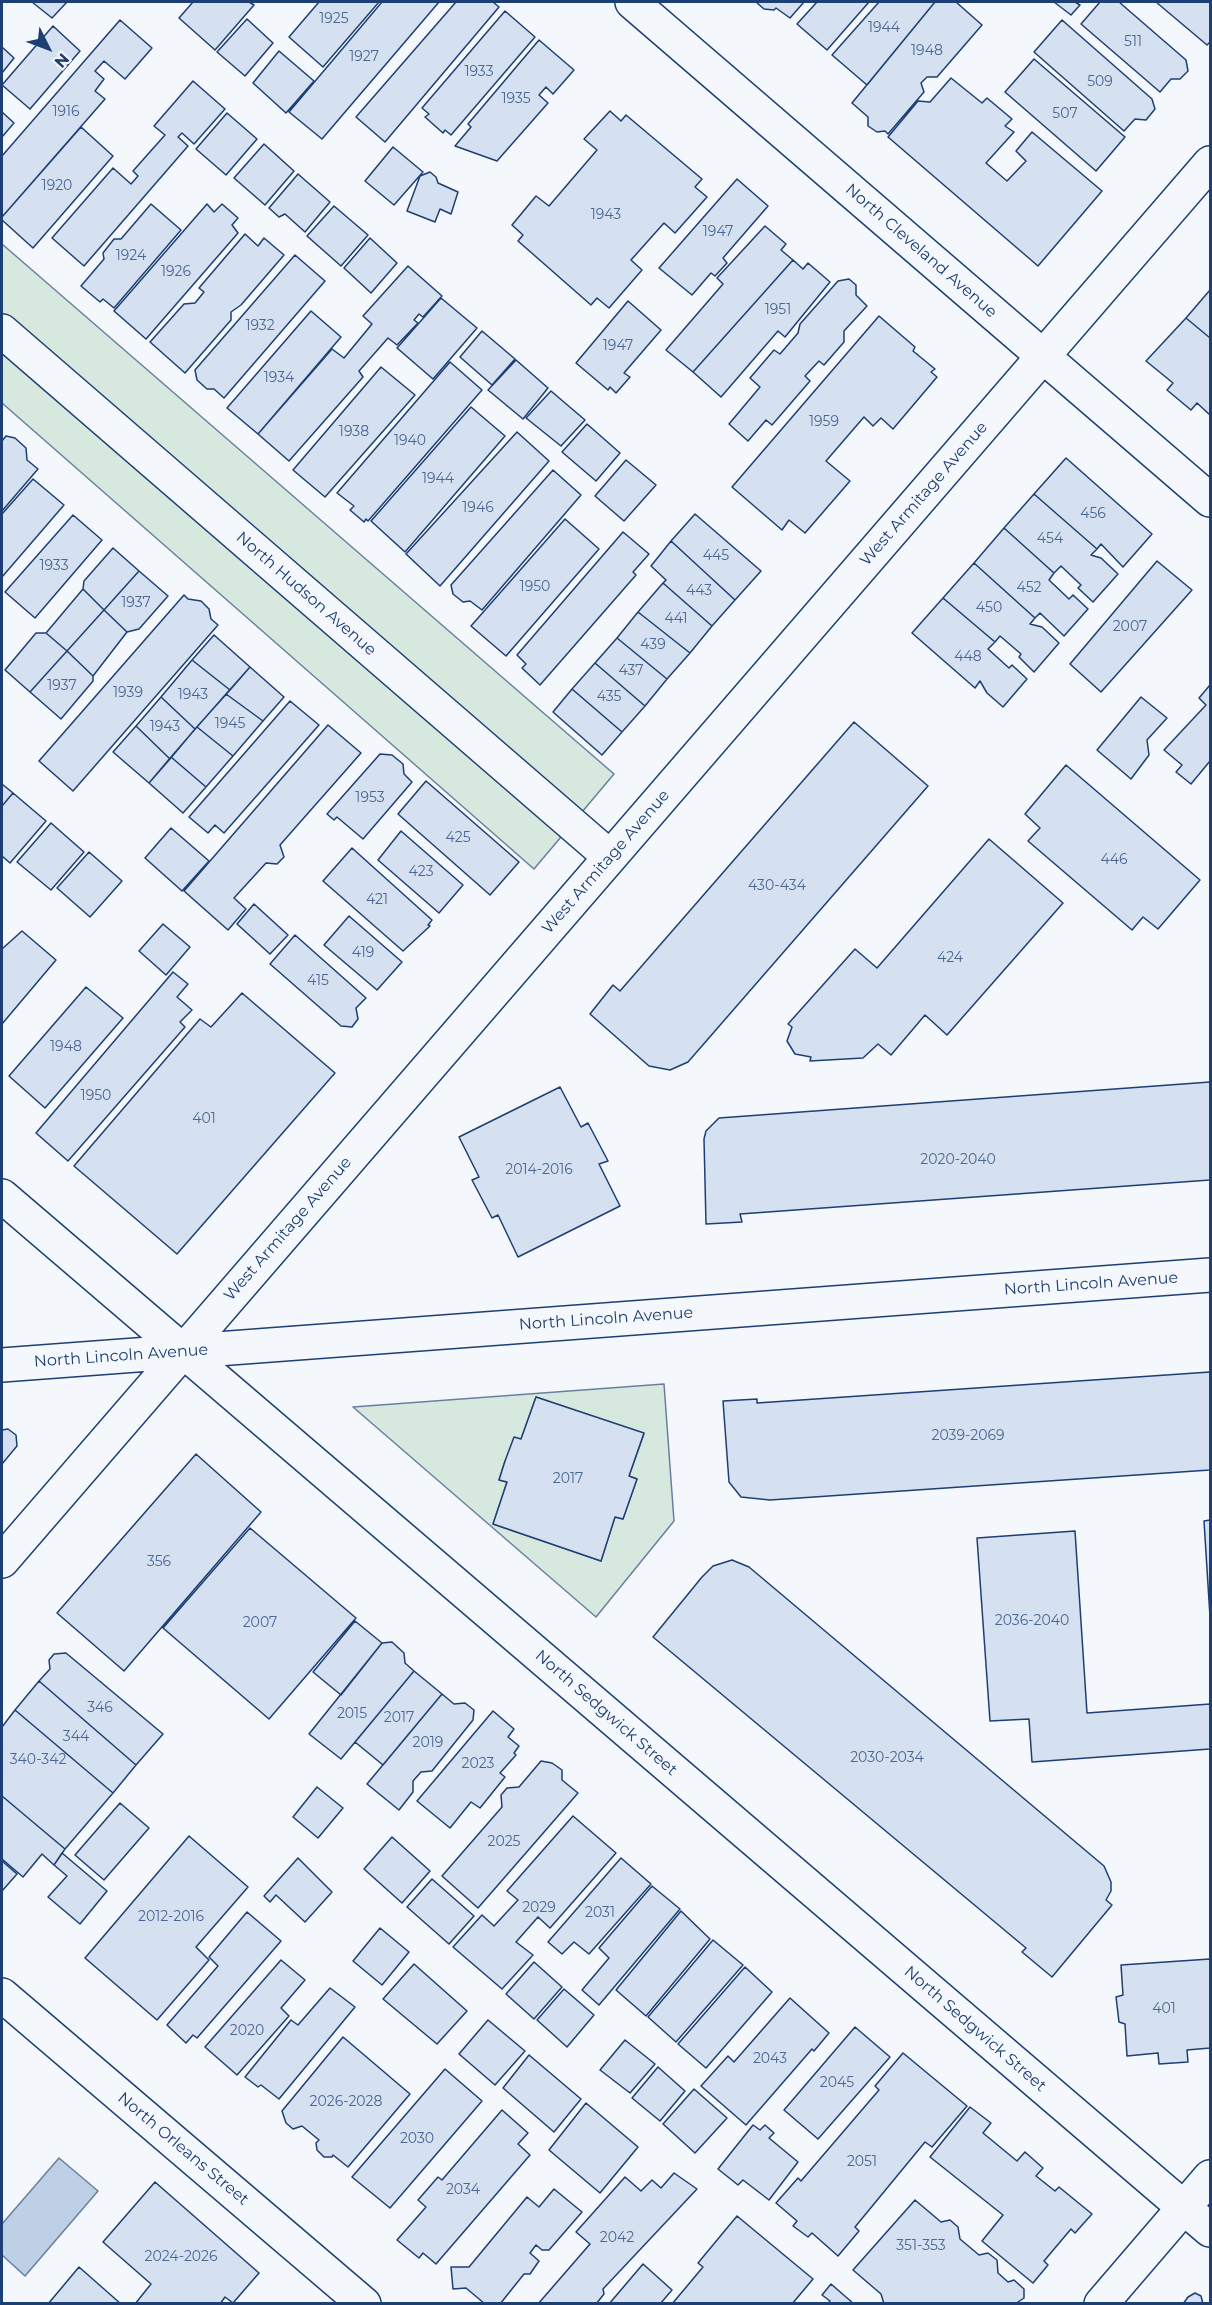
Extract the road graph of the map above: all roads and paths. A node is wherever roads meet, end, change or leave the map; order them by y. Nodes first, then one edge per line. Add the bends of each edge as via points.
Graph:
1 (632, 2) edge
2 (1210, 163) edge
3 (2, 331) edge
4 (1044, 356) junction
5 (1210, 500) edge
6 (610, 856) junction
7 (2, 1196) edge
8 (1210, 1275) edge
9 (182, 1352) junction
10 (2, 1365) edge
11 (2, 1561) edge
12 (2, 1995) edge
13 (1210, 2177) edge
14 (1184, 2207) junction
15 (1210, 2230) edge
16 (364, 2304) edge
17 (1101, 2304) edge

1 - 4 street, North Cleveland Avenue
2 - 4 street, West Armitage Avenue
3 - 6 street, North Hudson Avenue
4 - 5 street, North Cleveland Avenue
4 - 6 street, West Armitage Avenue
6 - 9 street, West Armitage Avenue
7 - 9 street, North Sedgwick Street
8 - 9 street, North Lincoln Avenue
9 - 10 street, North Lincoln Avenue
9 - 11 street, West Armitage Avenue
9 - 14 street, North Sedgwick Street
12 - 16 street, North Orleans Street
13 - 14 street
14 - 15 street, North Sedgwick Street
14 - 17 street

